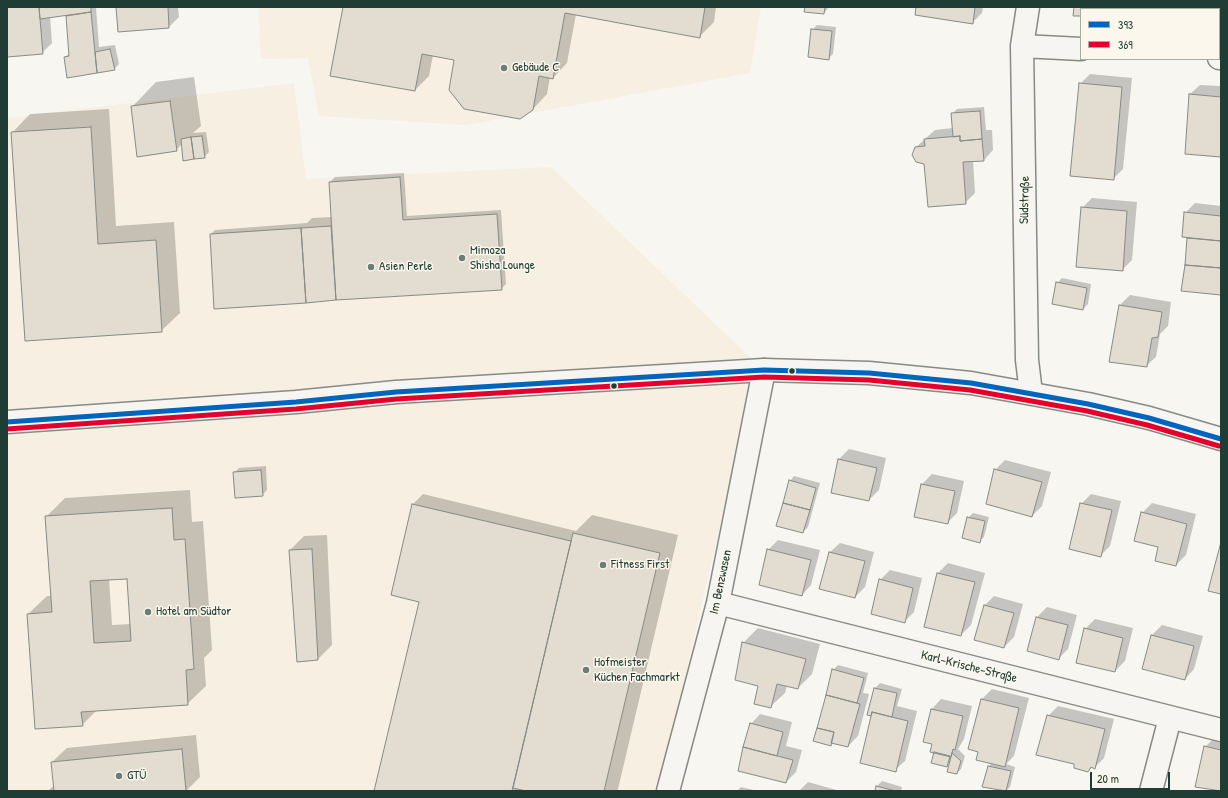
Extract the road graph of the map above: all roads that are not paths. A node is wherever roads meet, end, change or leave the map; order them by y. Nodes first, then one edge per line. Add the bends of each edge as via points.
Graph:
1 (1028, 7) edge
2 (1022, 46) junction
3 (1080, 49) edge
4 (764, 370) junction
5 (1031, 393) junction
6 (7, 422) edge
7 (1221, 439) edge
8 (718, 603) junction
9 (1170, 718) junction
10 (1221, 730) edge
11 (668, 791) edge
12 (1151, 791) edge

1 - 2 street, Südstraße
2 - 3 street
2 - 5 street, Südstraße via 1027,360
4 - 5 street via 869,374 971,383
4 - 6 street via 396,392 296,402
4 - 8 street, Im Benzwasen
5 - 7 street via 1149,418
8 - 9 street, Karl-Krische-Straße
8 - 11 street, Im Benzwasen
9 - 10 street, Karl-Krische-Straße
9 - 12 street

